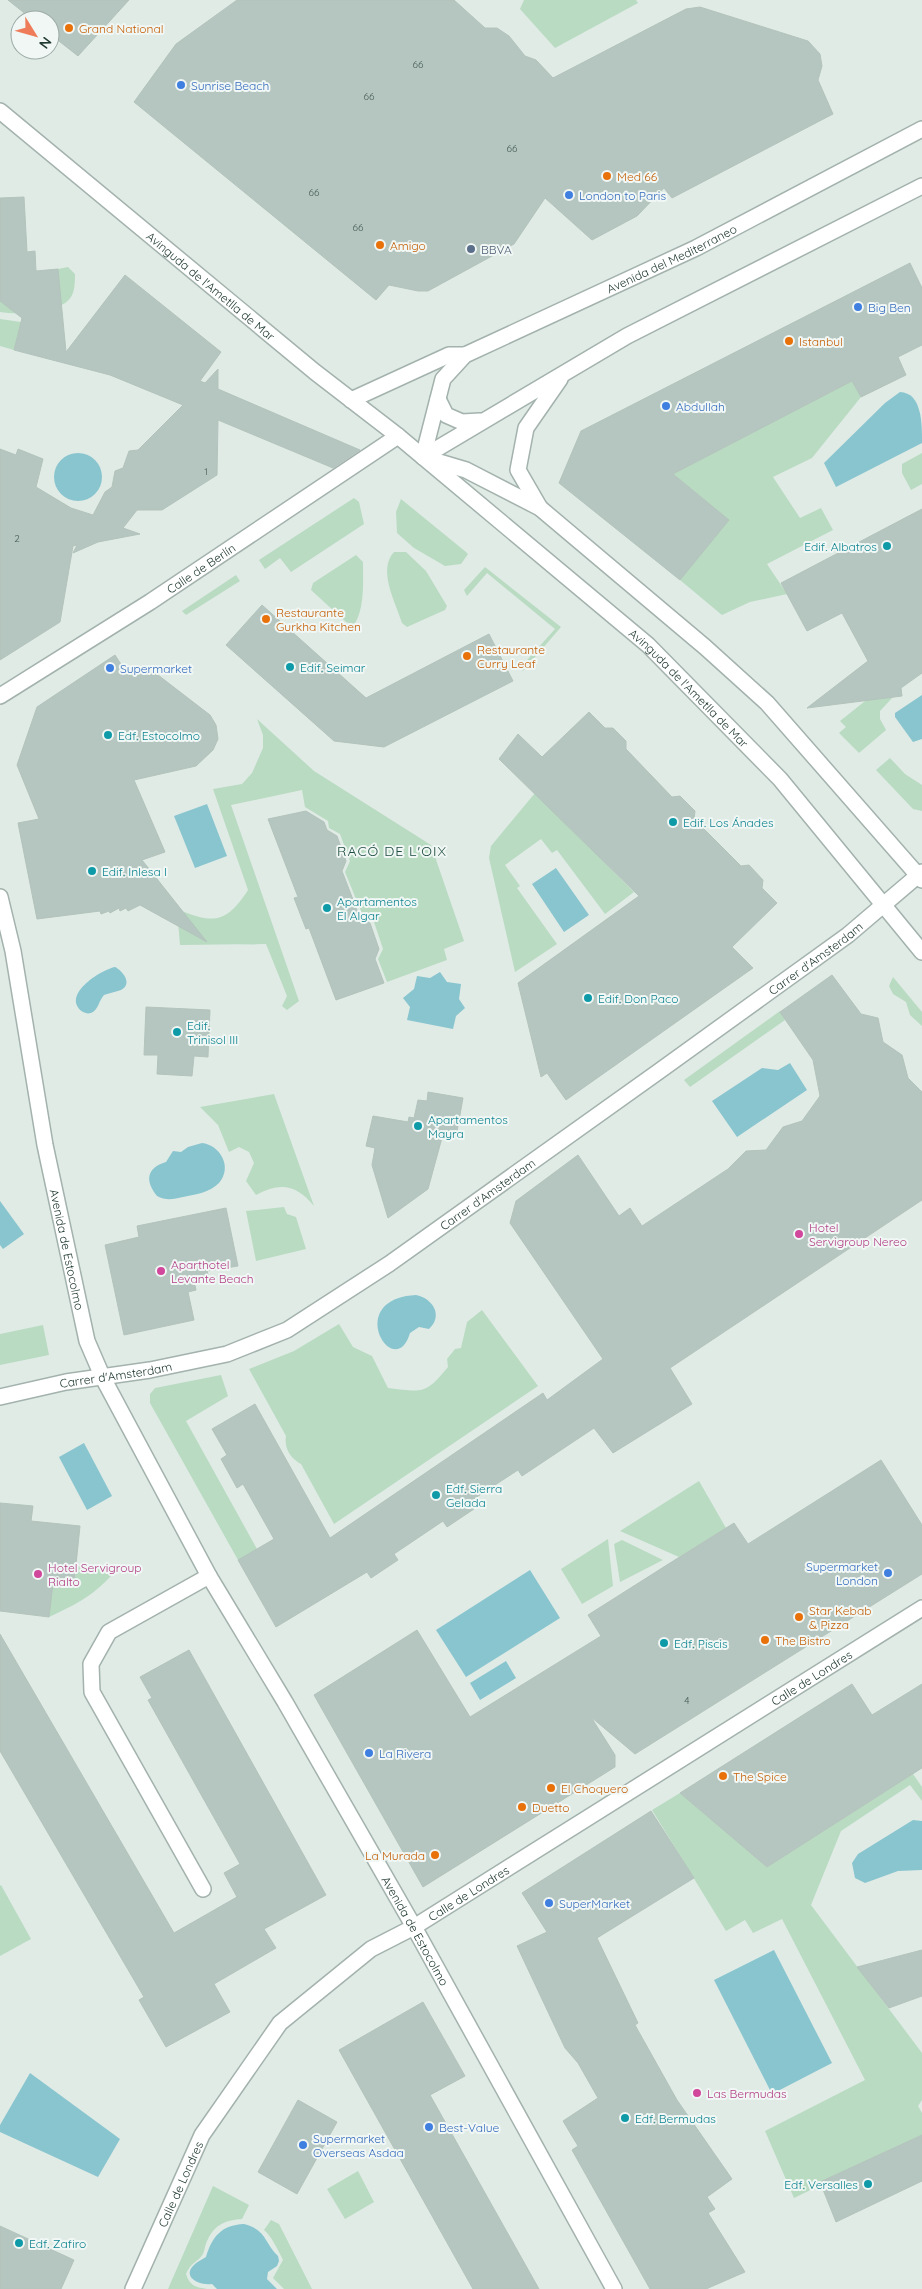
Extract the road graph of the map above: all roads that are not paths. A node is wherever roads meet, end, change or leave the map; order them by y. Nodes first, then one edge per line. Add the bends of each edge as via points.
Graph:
1 (0, 112) edge
2 (922, 130) edge
3 (922, 186) edge
4 (465, 355) junction
5 (564, 374) junction
6 (438, 398) junction
7 (351, 400) junction
8 (481, 421) junction
9 (398, 436) junction
10 (423, 457) junction
11 (540, 508) junction
12 (0, 696) edge
13 (921, 876) edge
14 (0, 897) edge
15 (883, 904) junction
16 (922, 952) edge
17 (103, 1378) junction
18 (0, 1397) edge
19 (209, 1576) junction
20 (920, 1615) edge
21 (203, 1889) dead end
22 (414, 1927) junction
23 (132, 2289) edge
24 (614, 2289) edge

1 - 7 street, Avinguda de l'Ametlla de Mar
2 - 4 street, Avenida del Mediterraneo via 696,248
3 - 5 street via 627,336
4 - 6 street, Avenida del Mediterraneo via 443,379
4 - 7 street via 449,355
5 - 8 street
5 - 11 street, Avinguda de l'Ametlla de Mar via 526,428 518,470
6 - 8 street via 446,415 462,422
6 - 10 street, Avenida del Mediterraneo
7 - 9 street, Avinguda de l'Ametlla de Mar
8 - 10 street
9 - 10 street, Avinguda de l'Ametlla de Mar
9 - 12 street, Calle de Berlín via 137,611
10 - 11 street, Avinguda de l'Ametlla de Mar via 466,470
10 - 15 street, Avinguda de l'Ametlla de Mar via 648,645 780,779
11 - 13 street, Avinguda de l'Ametlla de Mar via 767,703
13 - 15 street, Carrer d'Amsterdam
14 - 17 street, Avenida de Estocolmo via 13,951 46,1146 87,1341
15 - 16 street, Avinguda de l'Ametlla de Mar
15 - 17 street, Carrer d'Amsterdam via 848,935 658,1072 389,1264 287,1330 228,1354
17 - 18 street, Carrer d'Amsterdam via 66,1382
17 - 19 street, Avenida de Estocolmo
19 - 21 street via 109,1632 91,1664 92,1692
19 - 22 street, Avenida de Estocolmo
20 - 22 street, Calle de Londres
22 - 23 street, Calle de Londres via 371,1949 280,2023 202,2135
22 - 24 street, Avenida de Estocolmo

